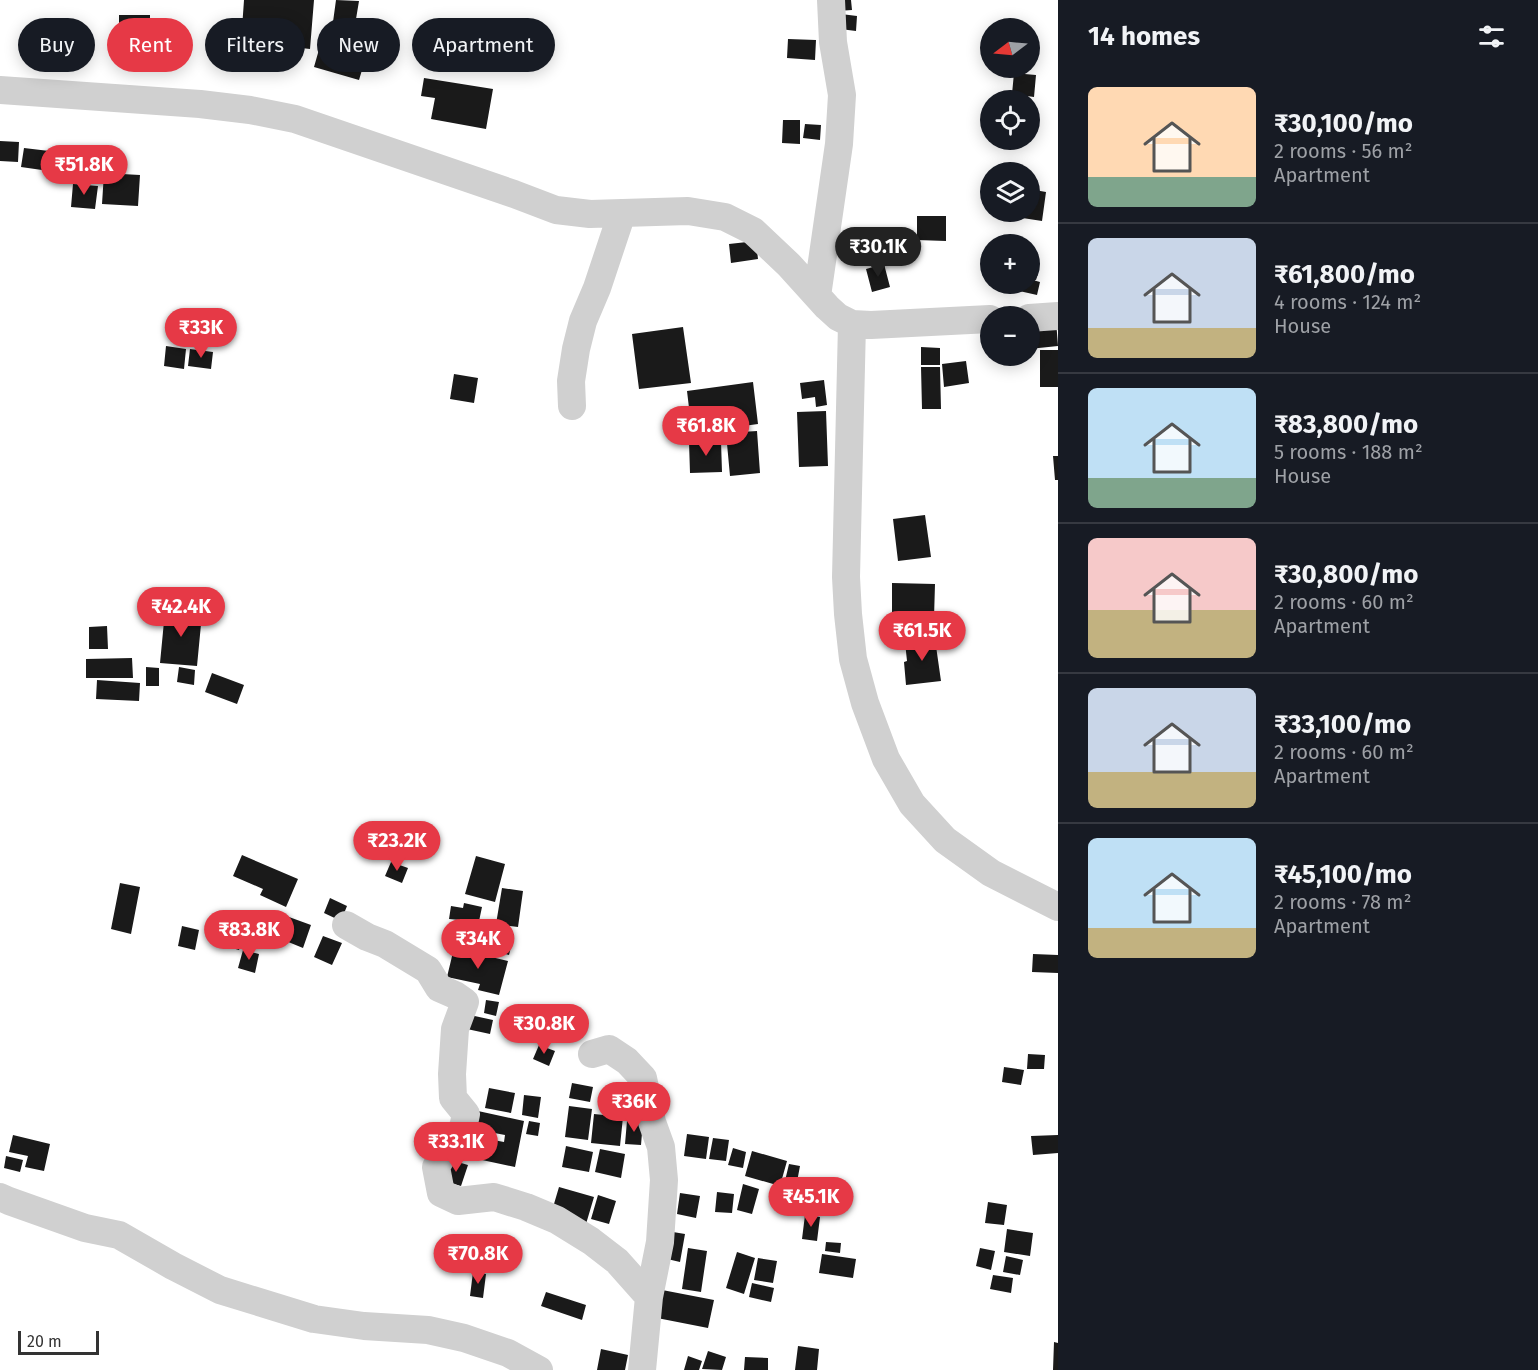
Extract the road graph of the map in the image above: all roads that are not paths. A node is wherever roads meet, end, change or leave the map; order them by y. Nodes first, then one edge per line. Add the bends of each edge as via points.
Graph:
1 (831, 0) edge
2 (0, 90) edge
3 (622, 213) junction
4 (817, 296) junction
5 (1058, 316) edge
6 (1040, 317) edge
7 (980, 320) edge
8 (852, 324) junction
9 (572, 406) dead end
10 (1058, 907) edge
11 (346, 925) dead end
12 (592, 1054) dead end
13 (0, 1197) edge
14 (649, 1297) junction
15 (539, 1370) edge
16 (642, 1370) edge

1 - 4 street via 842,95 839,144
2 - 3 street via 200,104 295,119 556,210
3 - 4 street via 688,211 725,217 753,231
3 - 9 street via 583,321 571,381
4 - 8 street via 838,317
5 - 6 street
7 - 8 street
8 - 10 street via 847,596 853,659 865,703 886,759 912,804 945,840 990,873
11 - 14 street via 428,970 439,988 465,1002 455,1029 452,1074 453,1098 466,1114 463,1128 436,1167 441,1193 458,1201 494,1197 557,1220 617,1261
12 - 14 street via 609,1049 643,1078 661,1148 664,1180 660,1242
13 - 15 street via 85,1228 119,1235 220,1290 314,1319 428,1330 464,1338 508,1353
14 - 16 street

